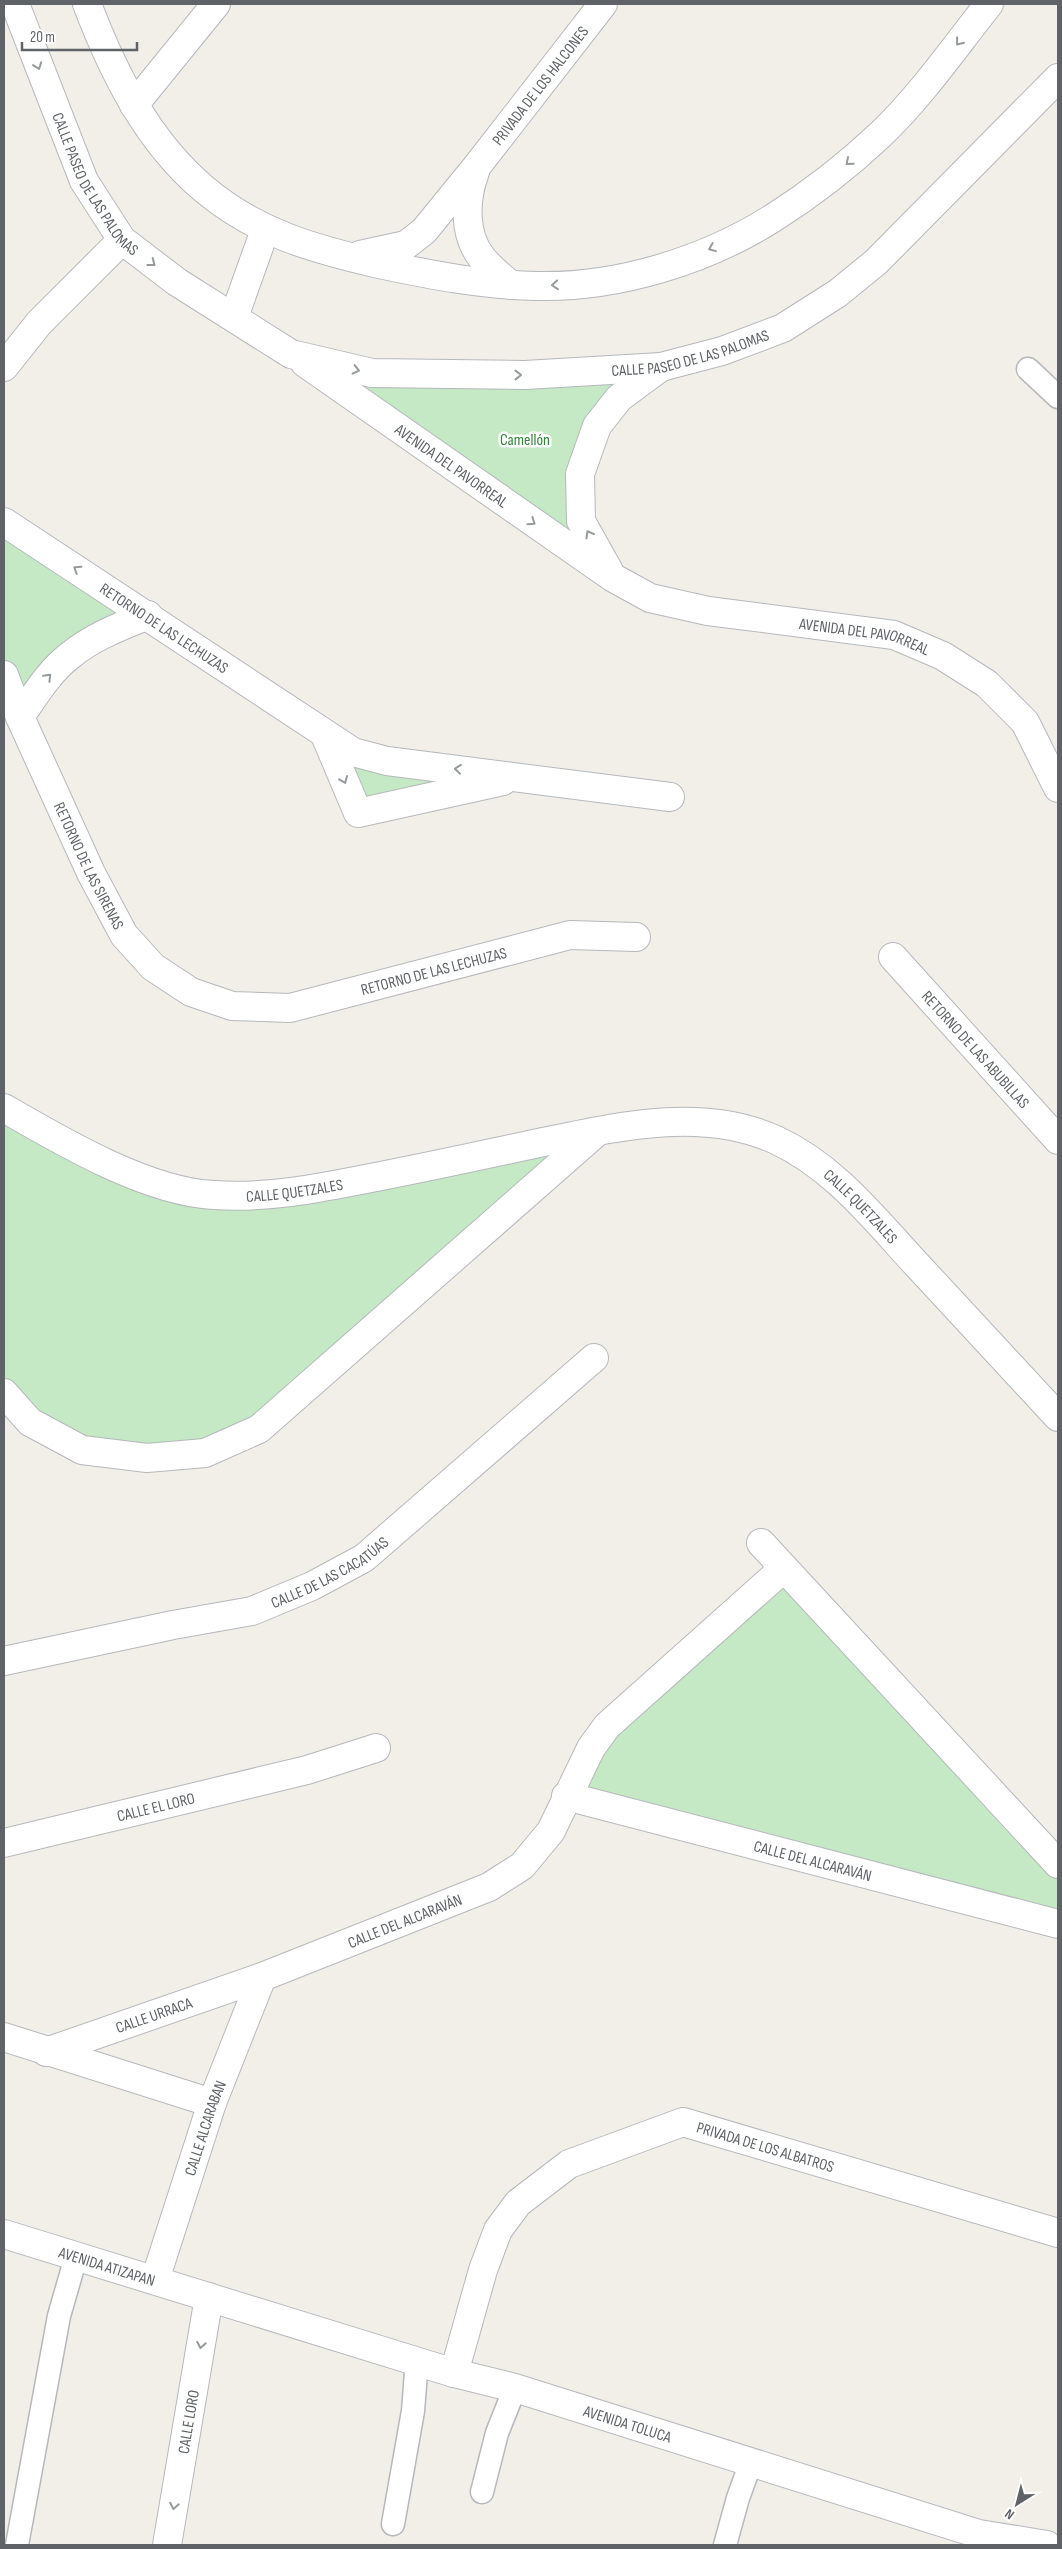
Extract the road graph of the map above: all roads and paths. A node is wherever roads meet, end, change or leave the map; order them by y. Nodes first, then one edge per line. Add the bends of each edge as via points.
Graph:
1 (15, 4) edge
2 (87, 4) edge
3 (216, 4) edge
4 (604, 4) edge
5 (989, 4) edge
6 (1058, 78) edge
7 (134, 105) junction
8 (477, 166) junction
9 (265, 230) junction
10 (122, 240) junction
11 (341, 255) junction
12 (510, 285) junction
13 (234, 317) junction
14 (291, 354) junction
15 (4, 367) edge
16 (661, 367) junction
17 (1028, 369) dead end
18 (1058, 397) edge
19 (4, 522) edge
20 (612, 577) junction
21 (148, 615) junction
22 (4, 675) edge
23 (20, 717) junction
24 (325, 735) junction
25 (524, 777) junction
26 (1058, 788) edge
27 (670, 797) dead end
28 (636, 938) dead end
29 (893, 957) dead end
30 (232, 1006) joint
31 (4, 1108) edge
32 (598, 1131) junction
33 (1058, 1140) edge
34 (594, 1358) dead end
35 (4, 1393) edge
36 (1058, 1417) edge
37 (761, 1543) dead end
38 (784, 1568) junction
39 (4, 1661) edge
40 (376, 1748) dead end
41 (566, 1796) junction
42 (4, 1843) edge
43 (1058, 1864) edge
44 (1058, 1924) edge
45 (262, 1978) junction
46 (4, 2037) edge
47 (46, 2052) junction
48 (212, 2103) junction
49 (1058, 2233) edge
50 (4, 2234) edge
51 (76, 2257) junction
52 (155, 2280) junction
53 (209, 2297) junction
54 (417, 2360) junction
55 (454, 2373) junction
56 (515, 2388) junction
57 (751, 2462) junction
58 (482, 2492) dead end
59 (393, 2524) dead end
60 (978, 2540) edge
61 (18, 2545) edge
62 (168, 2545) edge
63 (725, 2545) edge
64 (1047, 2545) edge

1 -> 10 street, CALLE PASEO DE LAS PALOMAS via 84,180
2 - 7 street via 102,44
3 - 7 street
4 - 8 street, PRIVADA DE LOS HALCONES
5 -> 12 street via 916,96 882,133 830,178 772,219 663,268 599,282 539,287
6 - 16 street, CALLE PASEO DE LAS PALOMAS via 909,231 838,293 783,328 722,351
7 - 9 street via 180,167 205,190
8 - 11 street, PRIVADA DE LOS HALCONES via 424,231 406,245 362,255
8 - 12 street, PRIVADA DE LOS HALCONES via 466,205 474,247 482,260
9 - 11 street via 302,245
9 - 13 street
10 -> 13 street, CALLE PASEO DE LAS PALOMAS via 178,282
10 - 15 street via 39,323
11 - 12 street via 438,277
13 - 14 street, CALLE PASEO DE LAS PALOMAS
14 -> 16 street, CALLE PASEO DE LAS PALOMAS via 380,374 525,375
14 -> 20 street, AVENIDA DEL PAVORREAL
20 -> 16 street via 581,521 580,474 597,426 618,398
17 - 18 lane
21 -> 19 street, RETORNO DE LAS LECHUZAS
20 - 26 street, AVENIDA DEL PAVORREAL via 650,598 708,611 894,635 943,656 988,684 1025,722
23 -> 21 street via 41,685 71,654 105,633
21 - 24 street, RETORNO DE LAS LECHUZAS
22 - 23 street, RETORNO DE LAS SIRENAS
23 - 30 street, RETORNO DE LAS SIRENAS via 91,873 124,935 153,967 191,992
25 -> 24 street, RETORNO DE LAS LECHUZAS via 387,761 353,752
24 -> 25 street, RETORNO DE LAS LECHUZAS via 358,813
25 - 27 street, RETORNO DE LAS LECHUZAS
28 - 30 street, RETORNO DE LAS LECHUZAS via 570,935 290,1008
29 - 33 street, RETORNO DE LAS ABUBILLAS
31 - 32 street, CALLE QUETZALES via 61,1142 126,1172 212,1196 296,1193
32 - 35 street via 259,1429 205,1453 147,1458 82,1450 30,1422
32 - 36 street, CALLE QUETZALES via 672,1121 727,1125 776,1140 825,1169
34 - 39 street, CALLE DE LAS CACATÚAS via 364,1558 312,1586 252,1611
37 - 38 street
38 - 41 street, CALLE DEL ALCARAVÁN via 607,1726 591,1748
38 - 43 street
40 - 42 street, CALLE EL LORO via 307,1770
41 - 44 street, CALLE DEL ALCARAVÁN
41 - 45 street, CALLE DEL ALCARAVÁN via 551,1831 522,1866 489,1886
45 - 47 street, CALLE URRACA
45 - 48 street, CALLE ALCARABAN
46 - 47 street
47 - 48 street
48 - 52 street, CALLE ALCARABAN
49 - 55 street, PRIVADA DE LOS ALBATROS via 683,2122 569,2164 518,2203 498,2230 482,2270
50 - 51 street, AVENIDA ATIZAPAN
51 - 52 street, AVENIDA ATIZAPAN
51 - 61 lane via 60,2316
52 - 53 street, AVENIDA ATIZAPAN
53 - 54 street, AVENIDA TOLUCA
53 -> 62 street, CALLE LORO
54 - 55 street, AVENIDA TOLUCA
54 - 59 lane
55 - 56 street, AVENIDA TOLUCA
56 - 57 street, AVENIDA TOLUCA
56 - 58 lane via 497,2433
57 - 60 street, AVENIDA TOLUCA
57 - 63 lane
60 - 64 street, AVENIDA TOLUCA

